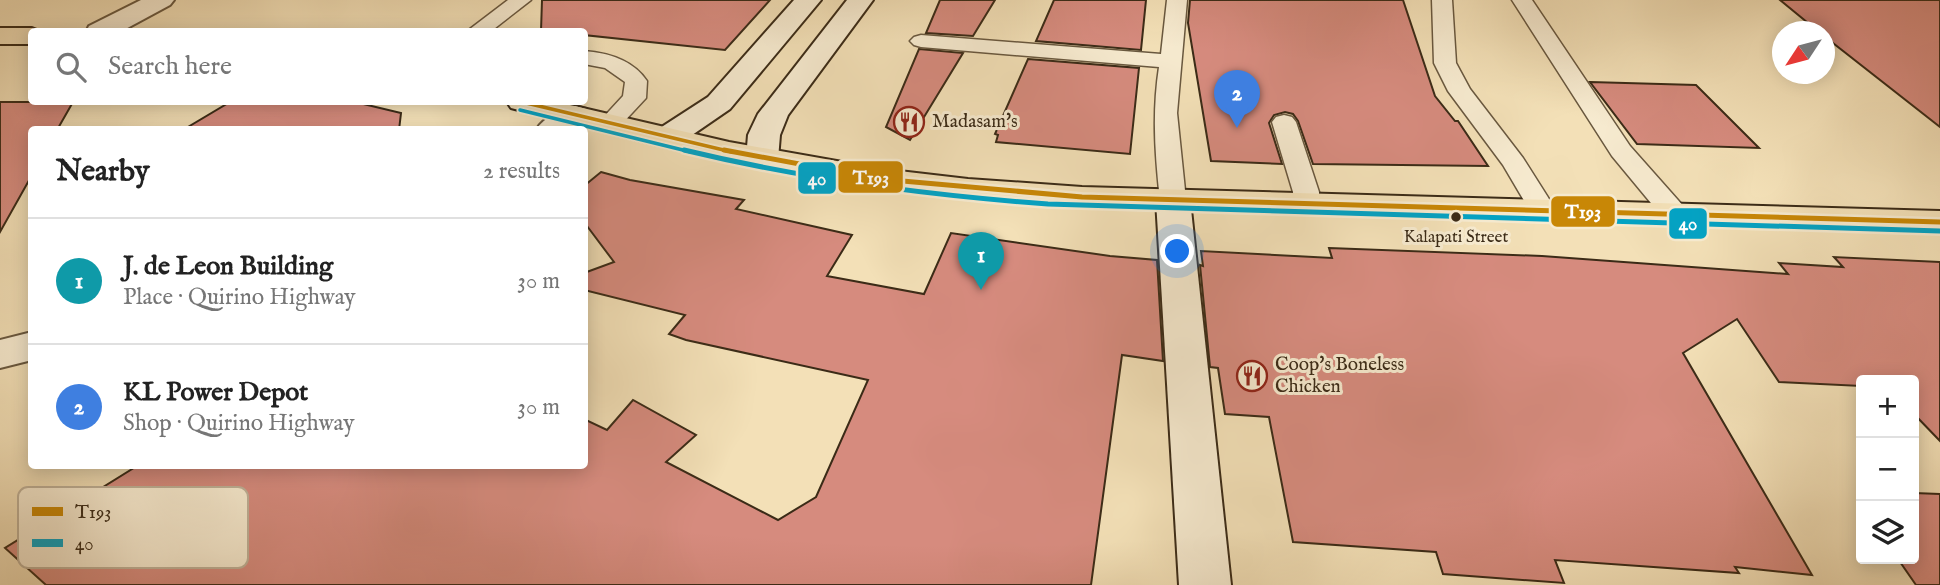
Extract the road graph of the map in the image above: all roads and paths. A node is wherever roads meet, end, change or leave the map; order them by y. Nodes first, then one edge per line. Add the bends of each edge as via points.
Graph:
1 (160, 0) edge
2 (520, 0) edge
3 (808, 0) edge
4 (860, 0) edge
5 (1177, 0) edge
6 (1442, 0) edge
7 (1522, 0) edge
8 (107, 28) edge
9 (482, 28) edge
10 (0, 36) edge
11 (28, 36) edge
12 (921, 41) dead end
13 (588, 58) edge
14 (1169, 61) junction
15 (528, 105) edge
16 (563, 122) edge
17 (611, 122) junction
18 (1284, 122) dead end
19 (668, 137) junction
20 (762, 159) junction
21 (1173, 200) junction
22 (1306, 202) junction
23 (1543, 210) junction
24 (1675, 214) junction
25 (1940, 222) edge
26 (28, 347) edge
27 (0, 354) edge
28 (1205, 585) edge

1 - 8 street
2 - 9 lane
3 - 19 street via 719,103
4 - 20 street via 774,114 764,135
5 - 14 lane
6 - 23 lane via 1445,63 1459,91
7 - 24 lane via 1621,151
10 - 11 main road
12 - 14 lane
13 - 17 lane via 624,68 636,81 634,99
14 - 21 lane via 1165,117
15 - 16 main road
16 - 17 main road
17 - 19 main road
18 - 22 lane
19 - 20 main road
20 - 21 main road via 855,176 996,192
21 - 22 main road
21 - 28 street
22 - 23 main road
23 - 24 main road
24 - 25 main road
26 - 27 street

